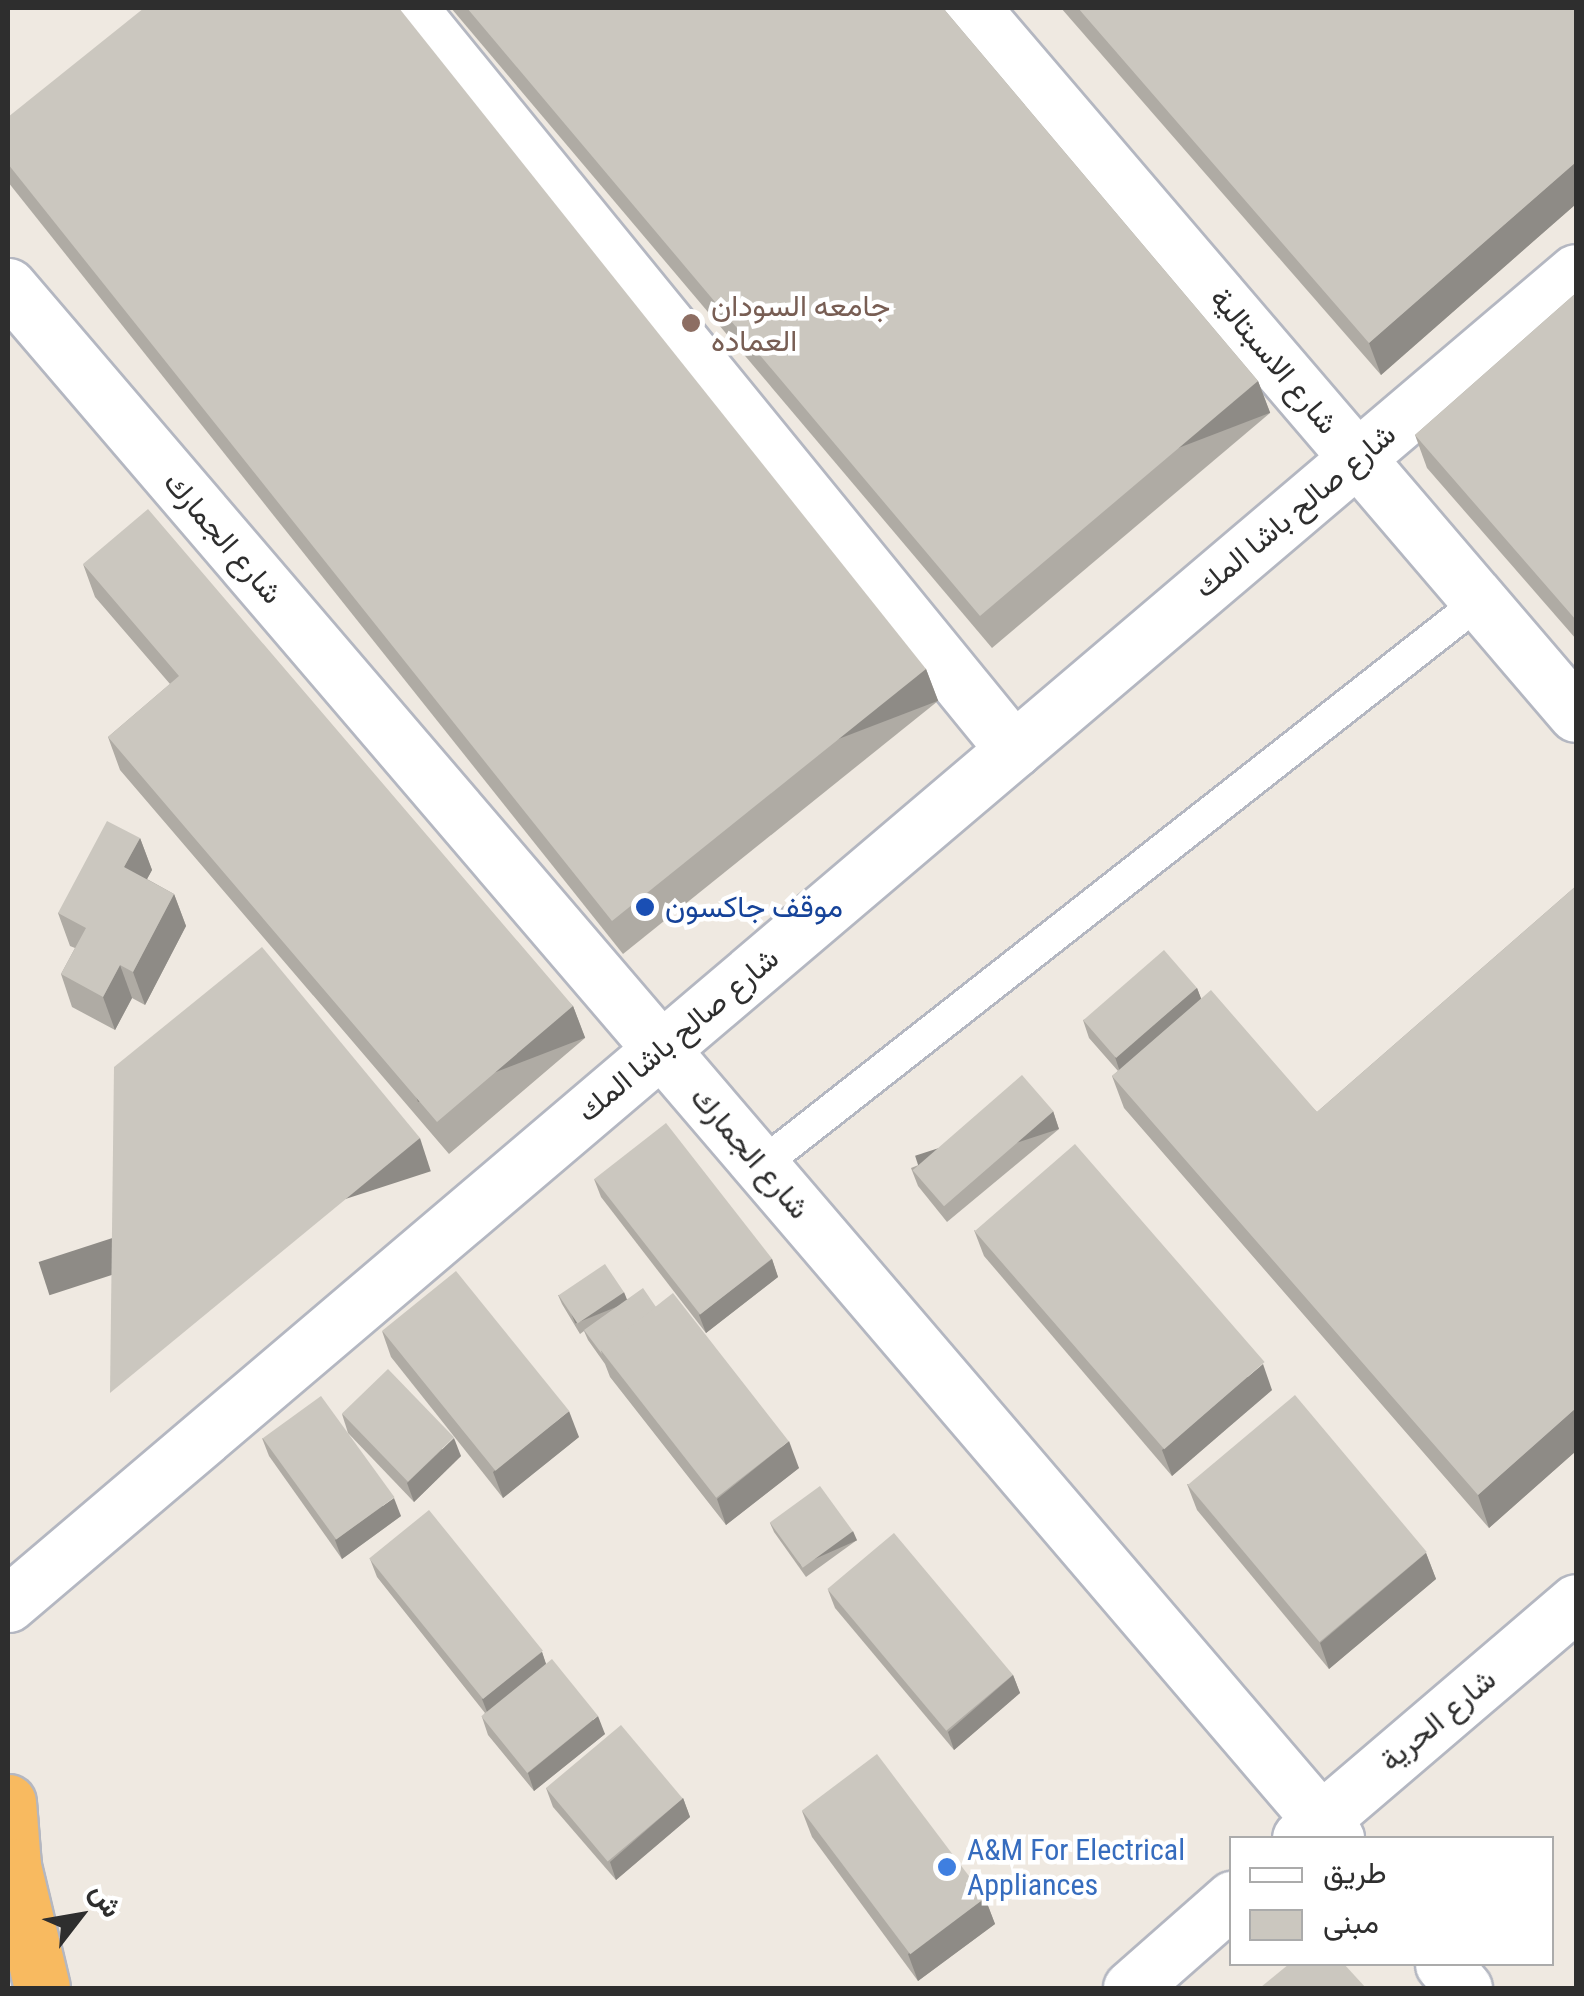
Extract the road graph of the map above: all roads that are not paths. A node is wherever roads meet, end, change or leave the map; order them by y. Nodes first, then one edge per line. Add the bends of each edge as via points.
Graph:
1 (409, 8) edge
2 (972, 8) edge
3 (1576, 272) edge
4 (8, 286) edge
5 (1357, 458) junction
6 (1480, 601) junction
7 (1576, 714) edge
8 (1014, 750) junction
9 (661, 1050) junction
10 (760, 1166) junction
11 (1576, 1602) edge
12 (8, 1604) edge
13 (8, 1802) edge
14 (1319, 1833) edge
15 (1229, 1902) edge
16 (1445, 1966) edge
17 (42, 1988) edge
18 (1131, 1988) edge
19 (1464, 1988) edge

1 - 8 street
2 - 5 street, شارع الاسبتالية
3 - 5 street, شارع صالح باشا المك
4 - 9 street, شارع الجمارك
5 - 6 street, شارع الاسبتالية
5 - 8 street, شارع صالح باشا المك
6 - 7 street, شارع الاسبتالية
6 - 10 lane
8 - 9 street, شارع صالح باشا المك
9 - 10 street, شارع الجمارك
9 - 12 street, شارع صالح باشا المك
10 - 14 street, شارع الجمارك
11 - 14 street, شارع الحرية
13 - 17 highway via 13,1866
15 - 18 street
16 - 19 street

